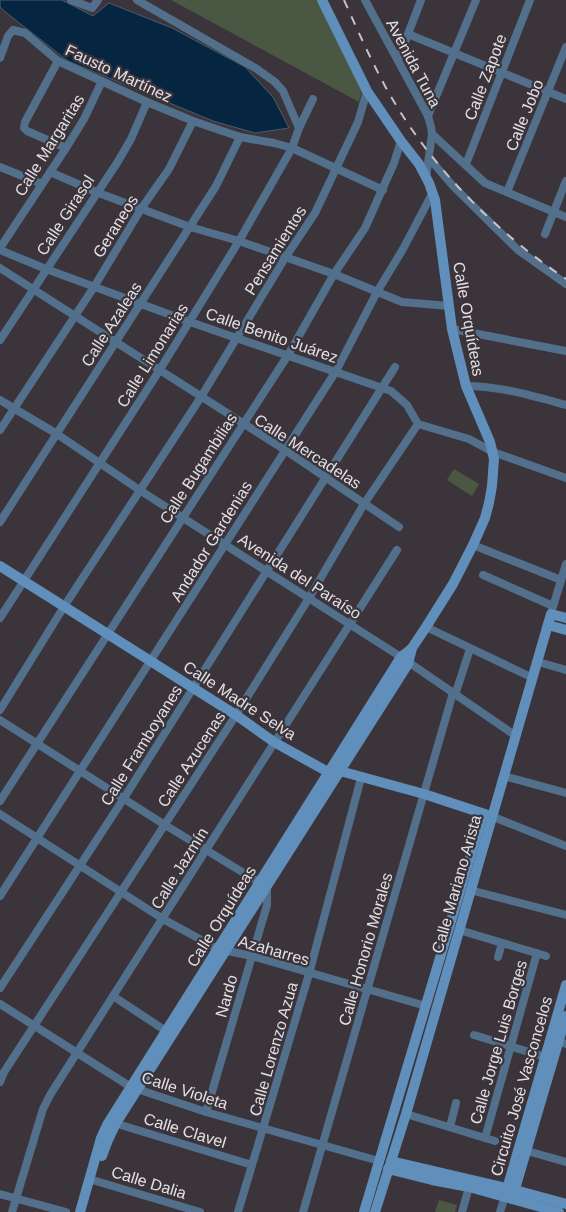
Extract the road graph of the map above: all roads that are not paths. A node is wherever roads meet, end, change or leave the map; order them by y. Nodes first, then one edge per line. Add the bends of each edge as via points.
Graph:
1 (98, 0) edge
2 (137, 0) edge
3 (322, 0) edge
4 (421, 0) edge
5 (476, 0) edge
6 (530, 0) edge
7 (77, 1) edge
8 (367, 2) edge
9 (408, 34) junction
10 (566, 47) edge
11 (455, 52) junction
12 (0, 58) edge
13 (398, 60) junction
14 (58, 61) junction
15 (502, 72) junction
16 (102, 81) junction
17 (367, 91) junction
18 (549, 93) junction
19 (566, 99) edge
20 (314, 100) dead end
21 (147, 102) junction
22 (428, 116) junction
23 (193, 121) junction
24 (299, 128) junction
25 (432, 134) junction
26 (240, 137) junction
27 (401, 141) junction
28 (66, 148) junction
29 (292, 148) junction
30 (429, 158) junction
31 (466, 164) junction
32 (0, 167) edge
33 (336, 167) junction
34 (50, 172) junction
35 (426, 178) junction
36 (566, 181) edge
37 (42, 184) junction
38 (384, 190) junction
39 (96, 192) junction
40 (507, 192) junction
41 (432, 194) junction
42 (141, 209) junction
43 (554, 212) junction
44 (566, 217) edge
45 (190, 227) junction
46 (545, 234) dead end
47 (239, 242) junction
48 (0, 249) edge
49 (285, 258) junction
50 (0, 268) edge
51 (46, 269) junction
52 (334, 274) junction
53 (566, 284) edge
54 (94, 287) junction
55 (32, 290) junction
56 (376, 292) junction
57 (142, 303) junction
58 (449, 306) junction
59 (75, 316) junction
60 (190, 322) junction
61 (452, 329) junction
62 (238, 338) junction
63 (0, 340) edge
64 (116, 342) junction
65 (566, 351) edge
66 (288, 355) junction
67 (395, 367) dead end
68 (159, 371) junction
69 (336, 371) junction
70 (466, 386) junction
71 (383, 388) junction
72 (201, 397) junction
73 (0, 400) edge
74 (566, 405) edge
75 (14, 408) junction
76 (244, 424) junction
77 (418, 424) junction
78 (0, 430) edge
79 (56, 434) junction
80 (285, 450) junction
81 (493, 452) junction
82 (100, 462) junction
83 (327, 477) junction
84 (566, 478) edge
85 (141, 491) junction
86 (364, 504) junction
87 (182, 517) junction
88 (0, 522) edge
89 (399, 526) dead end
90 (225, 545) junction
91 (473, 545) junction
92 (397, 550) dead end
93 (566, 564) edge
94 (0, 566) edge
95 (268, 571) junction
96 (483, 575) dead end
97 (561, 580) junction
98 (24, 581) junction
99 (309, 598) junction
100 (64, 605) junction
101 (552, 610) junction
102 (0, 618) edge
103 (566, 618) edge
104 (350, 624) junction
105 (548, 625) junction
106 (426, 627) junction
107 (566, 630) edge
108 (108, 633) junction
109 (470, 649) junction
110 (404, 660) junction
111 (151, 661) junction
112 (538, 662) junction
113 (566, 670) edge
114 (533, 678) junction
115 (193, 688) junction
116 (454, 694) junction
117 (0, 710) edge
118 (236, 715) junction
119 (0, 720) edge
120 (516, 736) junction
121 (274, 742) junction
122 (37, 743) junction
123 (79, 770) junction
124 (340, 771) junction
125 (328, 772) junction
126 (504, 776) junction
127 (361, 778) junction
128 (566, 793) edge
129 (424, 794) junction
130 (124, 798) junction
131 (0, 801) edge
132 (313, 805) junction
133 (0, 814) edge
134 (487, 815) junction
135 (165, 824) junction
136 (37, 838) junction
137 (566, 846) edge
138 (207, 850) junction
139 (80, 865) junction
140 (264, 885) junction
141 (470, 890) junction
142 (121, 892) junction
143 (0, 896) edge
144 (566, 915) edge
145 (163, 919) junction
146 (459, 930) junction
147 (502, 943) junction
148 (222, 950) junction
149 (537, 953) junction
150 (252, 956) junction
151 (546, 956) dead end
152 (498, 957) dead end
153 (309, 974) junction
154 (566, 985) edge
155 (0, 988) edge
156 (368, 990) junction
157 (113, 996) junction
158 (0, 1004) edge
159 (426, 1006) junction
160 (566, 1016) edge
161 (34, 1026) junction
162 (166, 1031) junction
163 (474, 1035) dead end
164 (562, 1043) edge
165 (510, 1045) junction
166 (76, 1054) junction
167 (545, 1057) junction
168 (0, 1082) edge
169 (134, 1088) junction
170 (456, 1103) dead end
171 (206, 1112) junction
172 (406, 1114) junction
173 (113, 1122) junction
174 (450, 1127) junction
175 (264, 1129) junction
176 (485, 1138) junction
177 (495, 1141) dead end
178 (322, 1146) junction
179 (527, 1150) junction
180 (379, 1161) junction
181 (566, 1162) edge
182 (252, 1165) junction
183 (390, 1165) junction
184 (92, 1180) junction
185 (469, 1187) junction
186 (510, 1193) junction
187 (0, 1194) edge
188 (16, 1198) junction
189 (566, 1204) edge
190 (12, 1212) edge
191 (66, 1212) edge
192 (80, 1212) edge
193 (86, 1212) edge
194 (200, 1212) edge
195 (238, 1212) edge
196 (303, 1212) edge
197 (364, 1212) edge
198 (375, 1212) edge
199 (462, 1212) edge
200 (500, 1212) edge
201 (556, 1212) edge

1 - 7 street via 92,8
2 - 24 street via 275,82 283,91
3 - 17 street, Calle Orquídeas
4 - 9 street
5 - 11 street
6 - 15 street, Calle Zapote
8 - 13 street, Avenida Tuna
9 - 11 street
9 - 13 street
10 - 18 street, Calle Jobo
11 - 15 street
11 - 22 street
12 - 14 street, Fausto Martínez via 13,30 25,33
13 - 22 street, Avenida Tuna
14 - 16 street, Fausto Martínez
14 - 28 street via 24,128
15 - 18 street
15 - 31 street, Calle Zapote
16 - 21 street, Fausto Martínez
16 - 28 street, Calle Margaritas
17 - 27 street, Calle Orquídeas
17 - 33 street, Pensamientos via 358,122
18 - 19 street
18 - 40 street, Calle Jobo
20 - 24 street, Calle Limonarias
21 - 23 street, Fausto Martínez
21 - 39 street, Calle Girasol via 131,139
22 - 25 street, Avenida Tuna
23 - 26 street
23 - 42 street, Geraneos via 169,169
24 - 29 street, Calle Limonarias
25 - 30 street
25 - 31 street, Avenida Tuna
26 - 29 street
26 - 45 street, Calle Azaleas via 216,186
27 - 35 street, Calle Orquídeas
27 - 38 street, Calle Bugambilias
28 - 34 street, Calle Margaritas
29 - 33 street
29 - 47 street, Calle Limonarias
30 - 35 street
30 - 53 street via 518,250
31 - 40 street, Avenida Tuna via 486,183
32 - 37 street
33 - 38 street
33 - 49 street, Pensamientos via 315,213
34 - 37 street, Calle Margaritas
34 - 39 street
35 - 41 street, Calle Orquídeas
36 - 43 street
37 - 48 street, Calle Margaritas
38 - 52 street, Calle Bugambilias via 365,228
39 - 42 street
39 - 51 street, Calle Girasol
40 - 43 street, Avenida Tuna
41 - 56 street, Andador Gardenias via 404,250
41 - 58 street, Calle Orquídeas
42 - 45 street
42 - 54 street, Geraneos
43 - 44 street, Avenida Tuna
43 - 46 street
45 - 47 street
45 - 57 street, Calle Azaleas
47 - 49 street
47 - 60 street, Calle Limonarias
48 - 51 street, Calle Benito Juárez
49 - 52 street
49 - 62 street, Pensamientos
50 - 55 street, Calle Mercadelas
51 - 54 street, Calle Benito Juárez
51 - 55 street, Calle Girasol
52 - 56 street
52 - 66 street, Calle Bugambilias
54 - 57 street, Calle Benito Juárez
54 - 59 street, Geraneos
55 - 59 street, Calle Mercadelas
55 - 63 street, Calle Girasol
56 - 58 street via 410,303
56 - 69 street, Andador Gardenias
57 - 60 street, Calle Benito Juárez
57 - 64 street, Calle Azaleas
58 - 61 street, Calle Orquídeas
59 - 64 street, Calle Mercadelas
59 - 75 street, Geraneos
60 - 62 street, Calle Benito Juárez
60 - 68 street, Calle Limonarias
61 - 65 street
61 - 70 street, Calle Orquídeas
62 - 66 street, Calle Benito Juárez
62 - 72 street, Pensamientos
64 - 68 street, Calle Mercadelas
64 - 79 street, Calle Azaleas
66 - 69 street, Calle Benito Juárez
66 - 76 street, Calle Bugambilias
67 - 71 street, Calle Framboyanes
68 - 72 street, Calle Mercadelas
68 - 82 street, Calle Limonarias
69 - 71 street, Calle Benito Juárez
69 - 80 street, Andador Gardenias
70 - 74 street via 502,388
70 - 81 street, Calle Orquídeas
71 - 77 street, Calle Benito Juárez via 402,398
71 - 83 street, Calle Framboyanes
72 - 76 street, Calle Mercadelas
72 - 85 street, Pensamientos
73 - 75 street, Avenida del Paraíso
75 - 78 street, Geraneos
75 - 79 street, Avenida del Paraíso
76 - 80 street, Calle Mercadelas
76 - 87 street, Calle Bugambilias
77 - 81 street via 469,439
77 - 86 street, Calle Azucenas
79 - 82 street, Avenida del Paraíso
79 - 88 street, Calle Azaleas
80 - 83 street, Calle Mercadelas
80 - 90 street, Andador Gardenias
81 - 84 street
81 - 91 street, Calle Orquídeas via 489,503
82 - 85 street, Avenida del Paraíso
82 - 98 street, Calle Limonarias
83 - 86 street, Calle Mercadelas
83 - 95 street, Calle Framboyanes
85 - 87 street, Avenida del Paraíso
85 - 100 street, Pensamientos
86 - 89 street, Calle Mercadelas
86 - 99 street, Calle Azucenas
87 - 90 street, Avenida del Paraíso
87 - 108 street, Calle Bugambilias
90 - 95 street, Avenida del Paraíso
90 - 111 street, Andador Gardenias
91 - 97 street
91 - 106 street, Calle Orquídeas
92 - 104 street, Calle Jazmín
93 - 97 street, Calle Mariano Arista
94 - 98 street, Calle Madre Selva
95 - 99 street, Avenida del Paraíso
95 - 115 street, Calle Framboyanes
96 - 101 street
97 - 101 street, Calle Mariano Arista
98 - 100 street, Calle Madre Selva
98 - 102 street, Calle Limonarias
99 - 104 street, Avenida del Paraíso
99 - 118 street, Calle Azucenas
100 - 108 street, Calle Madre Selva
100 - 117 street
101 - 103 street
101 - 105 street, Calle Mariano Arista
104 - 110 street, Avenida del Paraíso
104 - 121 street, Calle Jazmín
105 - 107 street
105 - 112 street, Calle Mariano Arista
106 - 109 street
106 - 110 street, Calle Orquídeas
108 - 111 street, Calle Madre Selva
108 - 122 street, Calle Bugambilias
109 - 114 street
109 - 116 street, Calle Honorio Morales
110 - 116 street, Avenida del Paraíso
110 - 124 street, Calle Orquídeas
110 - 125 street, Calle Orquídeas
111 - 115 street, Calle Madre Selva
111 - 123 street, Andador Gardenias
112 - 113 street
112 - 114 street, Calle Mariano Arista
114 - 120 street, Calle Mariano Arista
115 - 118 street, Calle Madre Selva
115 - 130 street, Calle Framboyanes
116 - 120 street, Avenida del Paraíso
116 - 129 street, Calle Honorio Morales
118 - 121 street, Calle Madre Selva
118 - 135 street, Calle Azucenas
119 - 122 street
120 - 126 street, Calle Mariano Arista
121 - 125 street, Calle Madre Selva
121 - 138 street, Calle Jazmín
122 - 123 street
122 - 131 street, Calle Bugambilias
123 - 130 street
123 - 136 street, Andador Gardenias
124 - 125 street
124 - 127 street
124 - 132 street, Calle Orquídeas
125 - 132 street, Calle Orquídeas
126 - 128 street
126 - 134 street, Calle Mariano Arista
127 - 129 street
127 - 153 street, Calle Lorenzo Azua
129 - 134 street
129 - 156 street, Calle Honorio Morales
130 - 135 street
130 - 139 street, Calle Framboyanes
132 - 140 street, Calle Orquídeas
133 - 136 street, Azaharres
134 - 137 street
134 - 141 street, Calle Mariano Arista
134 - 159 street, Calle Mariano Arista
135 - 138 street
135 - 142 street, Calle Azucenas
136 - 139 street, Azaharres
136 - 143 street, Andador Gardenias
138 - 140 street
138 - 145 street, Calle Jazmín
139 - 142 street, Azaharres
139 - 155 street, Calle Framboyanes
140 - 148 street, Calle Orquídeas
140 - 150 street, Nardo via 267,904
141 - 144 street
141 - 146 street, Calle Mariano Arista
142 - 145 street, Azaharres
142 - 161 street, Calle Azucenas
145 - 148 street, Azaharres
145 - 157 street, Calle Jazmín
146 - 147 street
146 - 172 street, Calle Mariano Arista
147 - 149 street
147 - 152 street
148 - 150 street, Azaharres
148 - 162 street, Calle Orquídeas
148 - 169 street, Calle Orquídeas
149 - 151 street
149 - 165 street, Calle Jorge Luis Borges
150 - 153 street, Azaharres
150 - 171 street, Nardo
153 - 156 street, Azaharres
153 - 175 street, Calle Lorenzo Azua
154 - 167 street, Circuito José Vasconcelos
156 - 159 street, Azaharres
156 - 178 street, Calle Honorio Morales
157 - 162 street
157 - 166 street, Calle Jazmín
158 - 161 street, Calle Violeta
159 - 180 street, Calle Mariano Arista
160 - 164 street, Circuito José Vasconcelos
161 - 166 street, Calle Violeta
161 - 168 street, Calle Azucenas
162 - 169 street, Calle Orquídeas
163 - 165 street
164 - 179 street, Circuito José Vasconcelos
165 - 167 street
165 - 176 street, Calle Jorge Luis Borges
166 - 169 street, Calle Violeta
166 - 188 street, Calle Jazmín via 44,1109
167 - 186 street, Circuito José Vasconcelos
169 - 171 street, Calle Violeta
169 - 173 street, Calle Orquídeas
170 - 174 street
171 - 175 street, Calle Violeta
172 - 174 street
172 - 183 street, Calle Mariano Arista
173 - 182 street, Calle Clavel
173 - 184 street, Calle Orquídeas via 101,1138
174 - 176 street
175 - 178 street, Calle Violeta
175 - 182 street, Calle Lorenzo Azua
176 - 177 street
178 - 180 street, Calle Violeta
178 - 196 street, Calle Honorio Morales
179 - 181 street
179 - 186 street, Circuito José Vasconcelos
180 - 197 street, Calle Mariano Arista
182 - 195 street, Calle Lorenzo Azua
183 - 185 street via 432,1180
183 - 186 street
183 - 198 street, Calle Mariano Arista
184 - 192 street, Calle Orquídeas
184 - 193 street, Calle Orquídeas
184 - 194 street, Calle Dalia
185 - 186 street
185 - 199 street
186 - 189 street
186 - 200 street
186 - 201 street
187 - 188 street
188 - 190 street, Calle Jazmín
188 - 191 street

